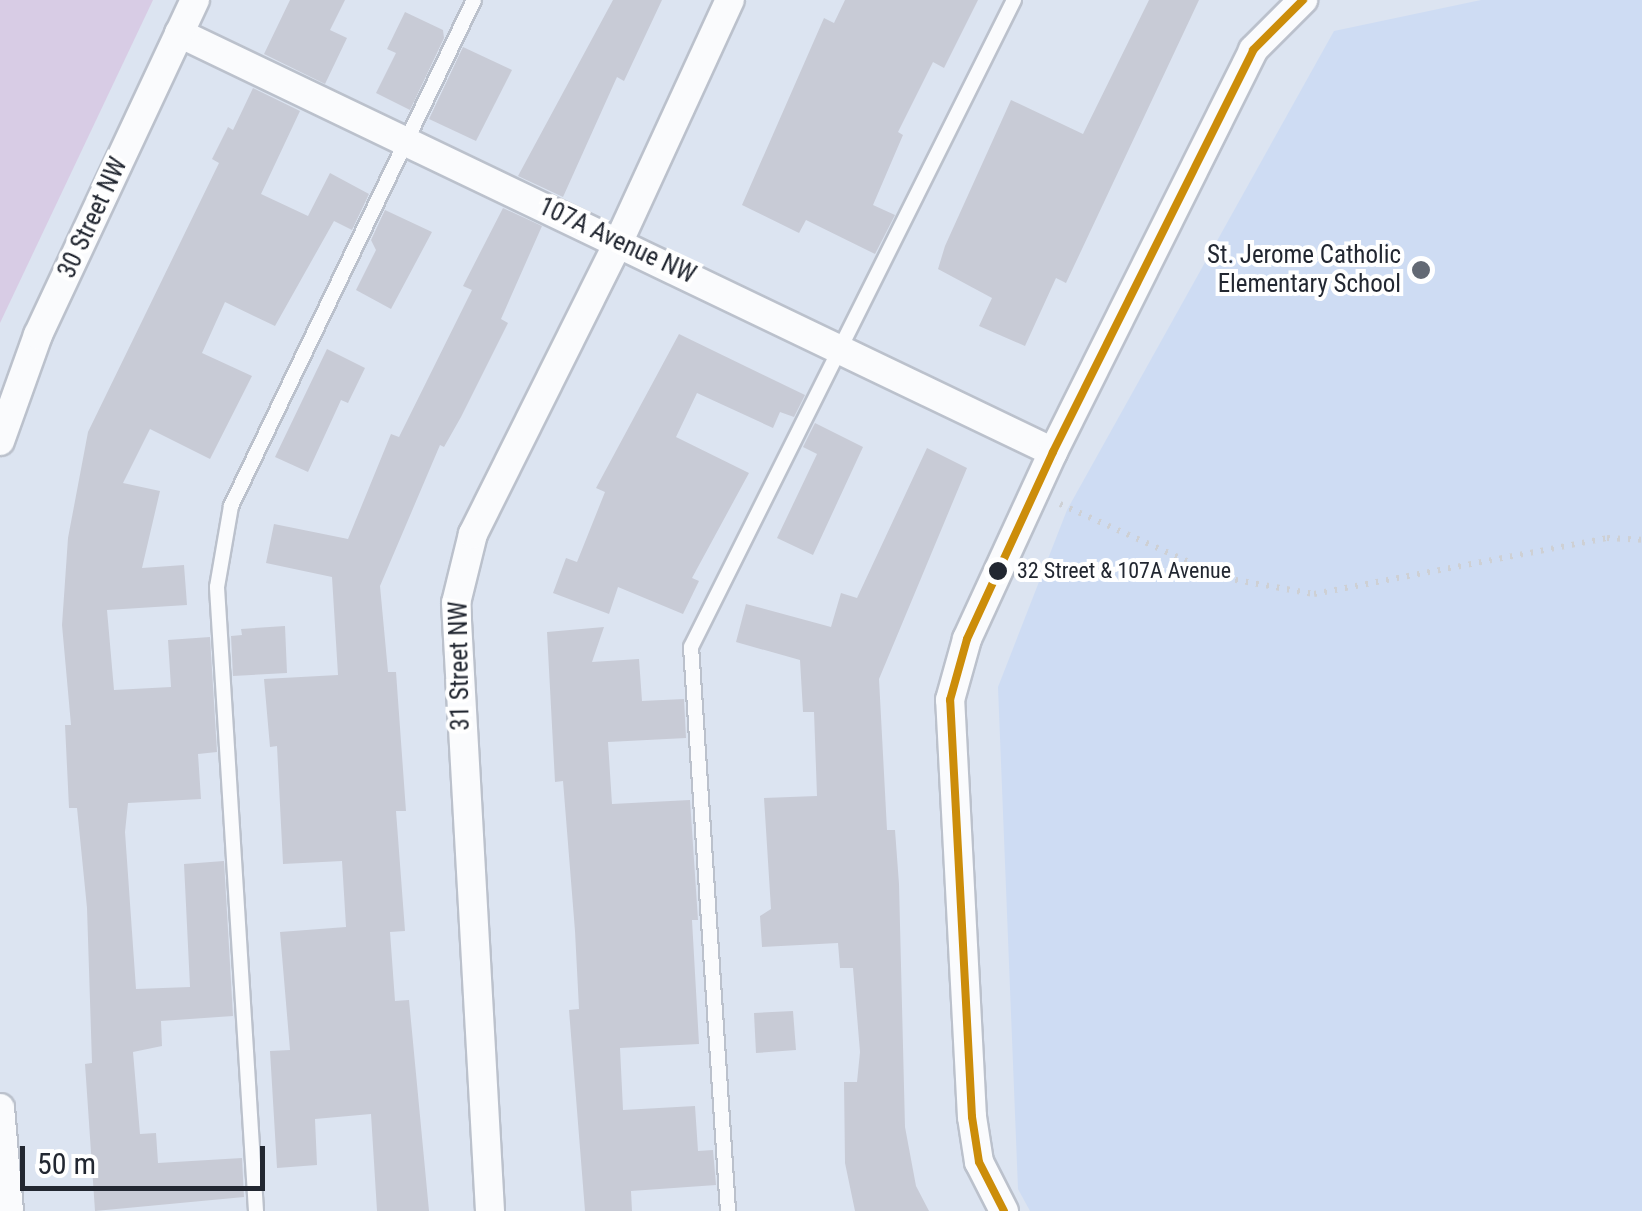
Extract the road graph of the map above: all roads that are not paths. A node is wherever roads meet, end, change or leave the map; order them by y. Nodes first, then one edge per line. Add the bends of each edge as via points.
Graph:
1 (195, 0) edge
2 (474, 0) edge
3 (730, 0) edge
4 (1014, 0) edge
5 (1303, 0) edge
6 (179, 33) junction
7 (405, 142) junction
8 (619, 241) junction
9 (836, 347) junction
10 (0, 441) edge
11 (1053, 452) junction
12 (0, 1108) edge
13 (8, 1211) edge
14 (256, 1211) edge
15 (490, 1211) edge
16 (728, 1211) edge
17 (1004, 1211) edge

1 - 6 street, 30 Street NW
2 - 7 lane
3 - 8 street, 31 Street NW
4 - 9 lane
5 - 11 street via 1253,50
6 - 7 street, 107A Avenue NW
6 - 10 street, 30 Street NW via 38,335
7 - 8 street, 107A Avenue NW
7 - 14 lane via 230,506 217,587
8 - 9 street, 107A Avenue NW
8 - 15 street, 31 Street NW via 473,534 456,603
9 - 11 street, 107A Avenue NW
9 - 16 lane via 692,647
11 - 17 street via 967,639 950,700 972,1117 979,1162
12 - 13 street

